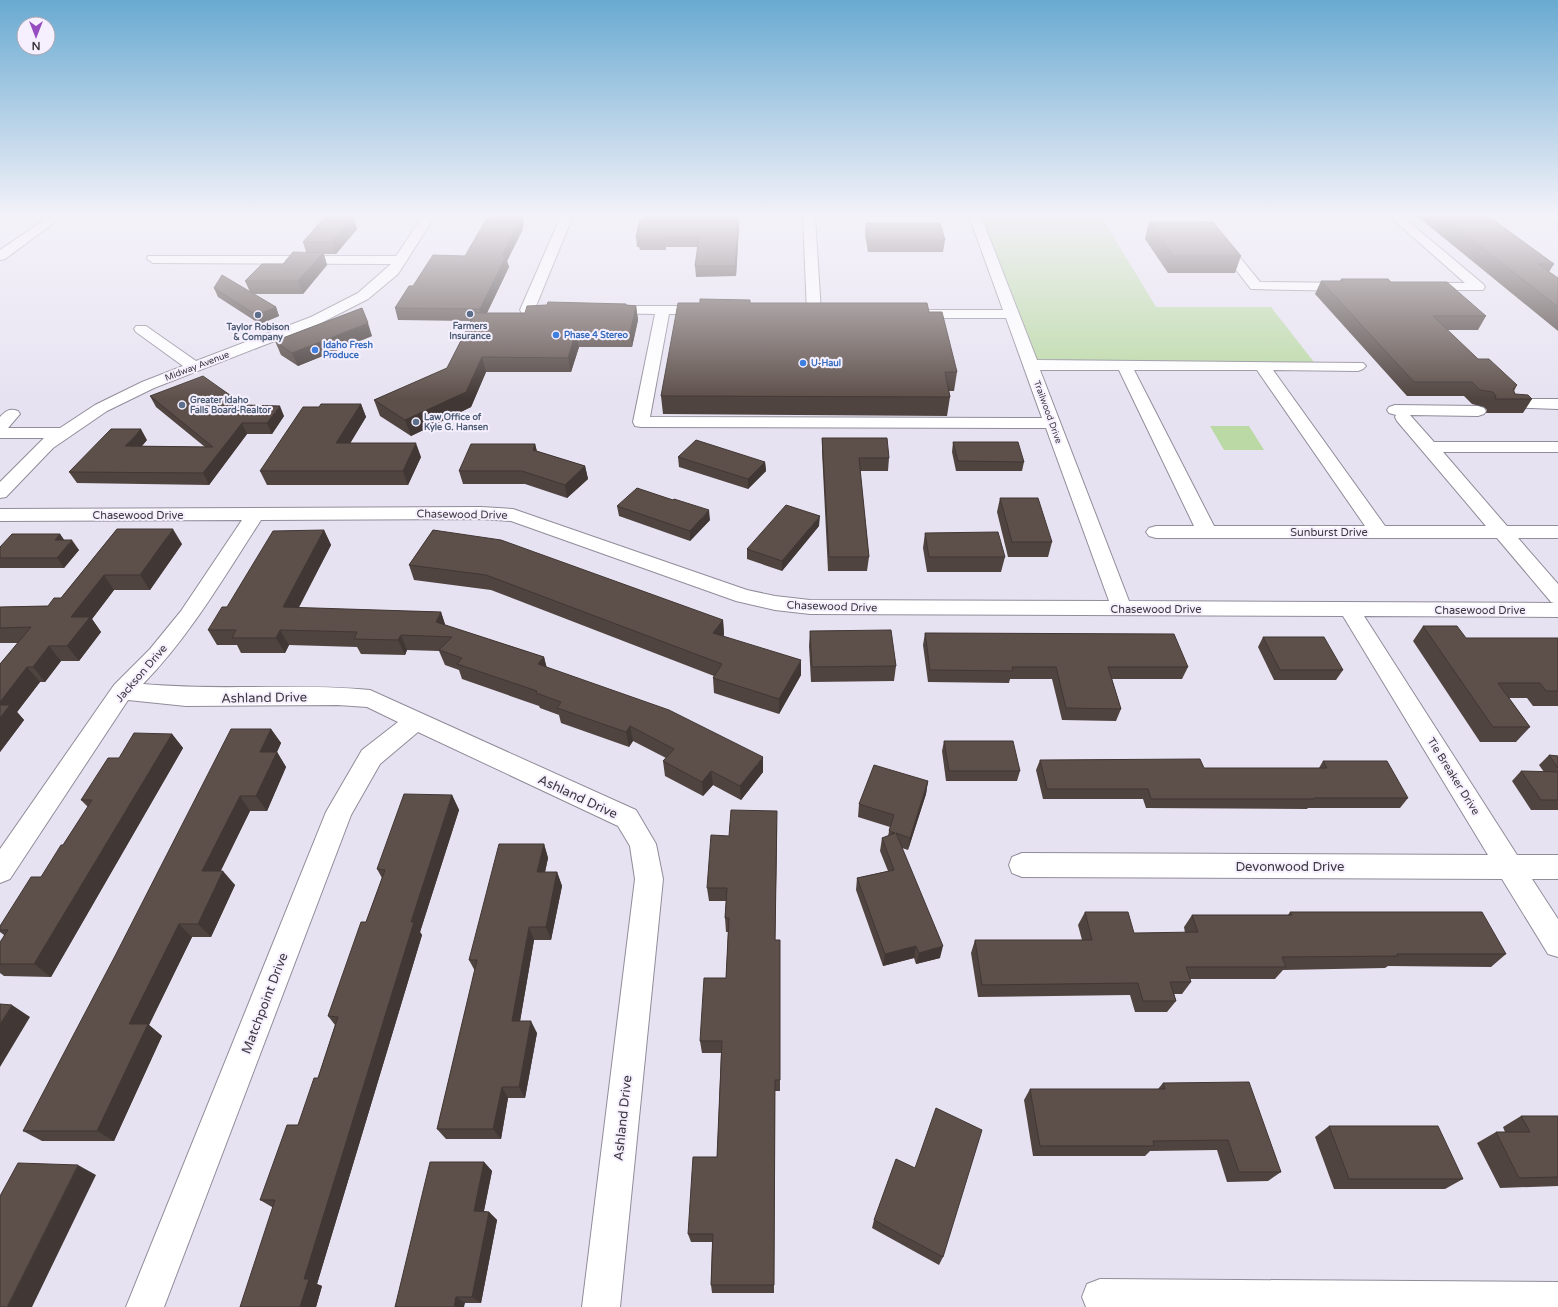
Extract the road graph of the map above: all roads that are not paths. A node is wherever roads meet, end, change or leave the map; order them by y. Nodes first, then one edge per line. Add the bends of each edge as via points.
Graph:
1 (386, 277) edge
2 (541, 277) edge
3 (808, 277) edge
4 (998, 277) edge
5 (1249, 277) edge
6 (1466, 277) edge
7 (1364, 287) edge
8 (1408, 287) edge
9 (567, 310) edge
10 (594, 310) edge
11 (663, 310) junction
12 (723, 310) edge
13 (830, 313) edge
14 (900, 314) edge
15 (1012, 314) junction
16 (142, 330) dead end
17 (1031, 365) junction
18 (1124, 366) junction
19 (1262, 366) junction
20 (1358, 366) dead end
21 (194, 367) junction
22 (1558, 404) edge
23 (1474, 407) dead end
24 (1558, 410) edge
25 (12, 414) dead end
26 (1052, 423) junction
27 (0, 426) edge
28 (63, 432) junction
29 (0, 433) edge
30 (1429, 447) junction
31 (1558, 447) edge
32 (0, 493) edge
33 (255, 514) junction
34 (0, 515) edge
35 (1156, 532) dead end
36 (1207, 532) junction
37 (1379, 532) junction
38 (1502, 532) junction
39 (1558, 532) edge
40 (1558, 598) edge
41 (1122, 609) junction
42 (1349, 609) junction
43 (1558, 610) edge
44 (122, 691) junction
45 (416, 721) junction
46 (1022, 864) dead end
47 (1511, 867) junction
48 (1558, 867) edge
49 (0, 872) edge
50 (1558, 944) edge
51 (1100, 1297) dead end
52 (1558, 1300) edge
53 (145, 1307) edge
54 (601, 1307) edge

1 - 21 street, Midway Avenue via 363,296 342,308
2 - 9 street via 527,310
3 - 13 street via 807,313
4 - 15 street, Trailwood Drive
5 - 7 street via 1256,286
6 - 8 street via 1478,287
10 - 11 street
11 - 12 street
11 - 26 street via 641,422
14 - 15 street
15 - 17 street, Trailwood Drive
16 - 21 street
17 - 18 street
17 - 26 street, Trailwood Drive
18 - 19 street
18 - 36 street
19 - 20 street
19 - 37 street
21 - 28 street, Midway Avenue via 148,385
22 - 24 street via 1517,407
23 - 30 street via 1396,410
25 - 27 street
26 - 41 street, Trailwood Drive
28 - 29 street
28 - 32 street, Midway Avenue via 47,444
30 - 31 street
30 - 38 street
33 - 34 street, Chasewood Drive
33 - 41 street, Chasewood Drive via 481,512 513,515 743,596 810,607
33 - 44 street, Jackson Drive via 188,616 158,655
35 - 36 street, Sunburst Drive
36 - 37 street, Sunburst Drive
37 - 38 street, Sunburst Drive
38 - 39 street, Sunburst Drive
38 - 40 street
41 - 42 street, Chasewood Drive
42 - 43 street, Chasewood Drive
42 - 47 street, Tie Breaker Drive
44 - 45 street, Ashland Drive via 186,697 338,696 370,699
44 - 49 street, Jackson Drive
45 - 53 street, Matchpoint Drive via 371,757 339,812
45 - 54 street, Ashland Drive via 627,818 642,844 649,879
46 - 47 street, Devonwood Drive
47 - 48 street, Devonwood Drive
47 - 50 street, Tie Breaker Drive
51 - 52 street

